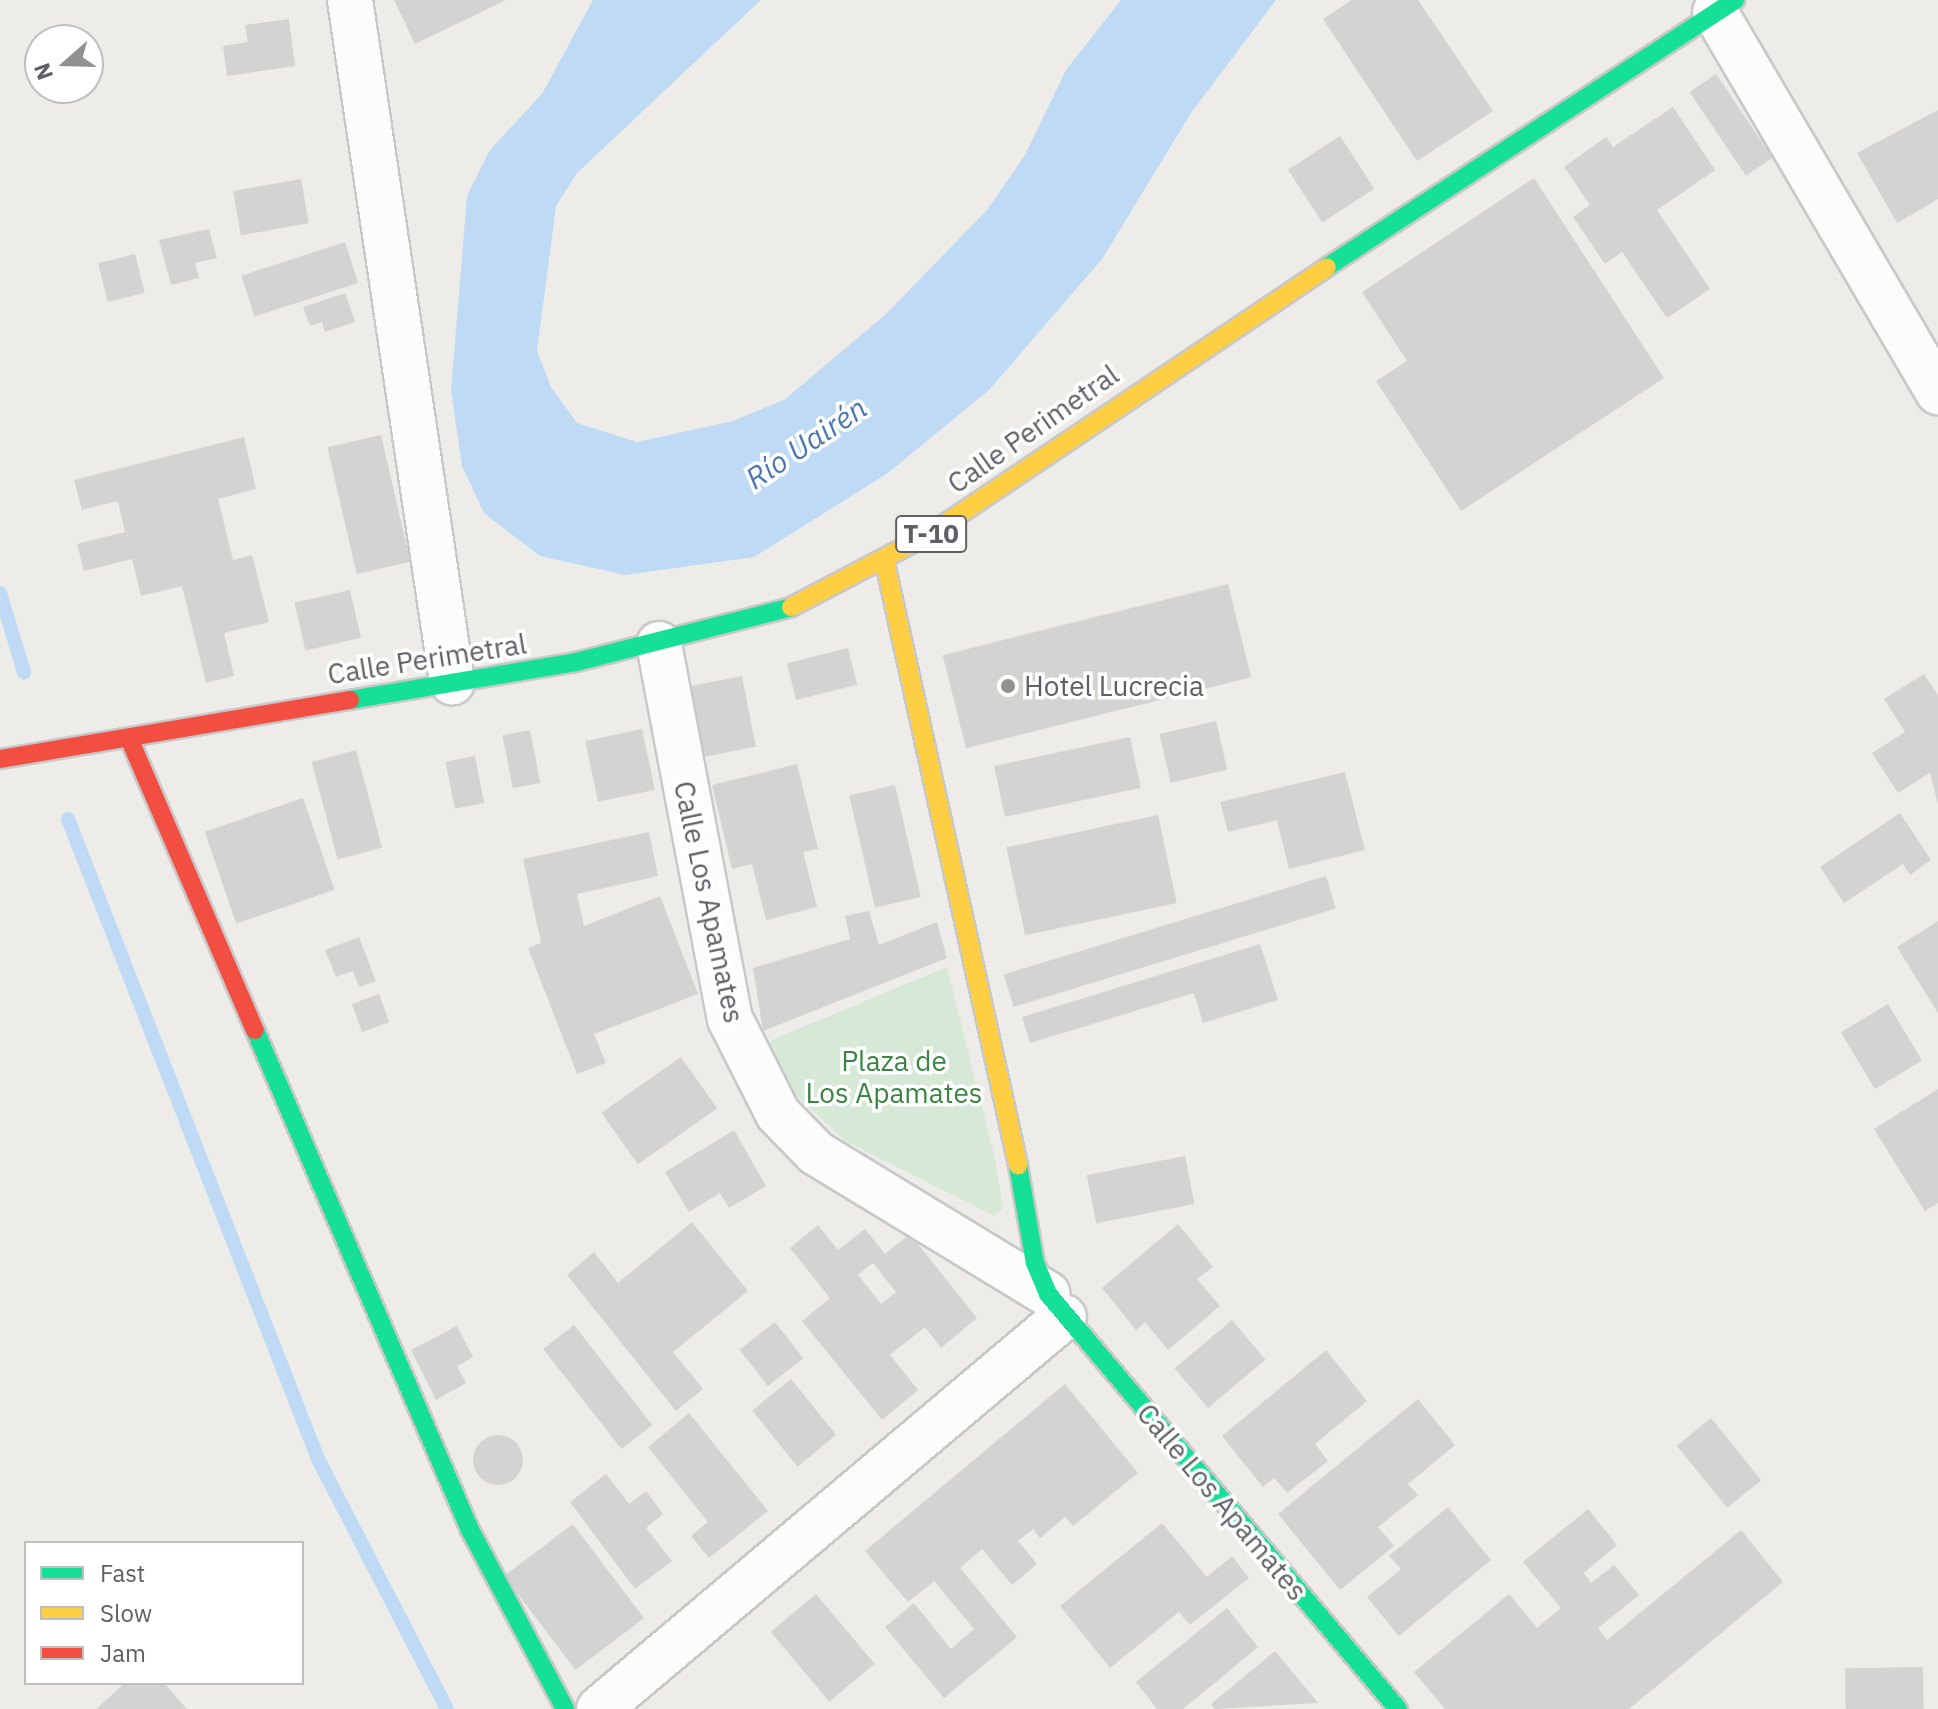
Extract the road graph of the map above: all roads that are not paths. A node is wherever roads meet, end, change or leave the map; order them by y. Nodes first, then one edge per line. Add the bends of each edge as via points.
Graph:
1 (350, 0) edge
2 (1725, 6) edge
3 (1938, 392) edge
4 (885, 563) junction
5 (659, 644) junction
6 (452, 682) junction
7 (129, 738) junction
8 (0, 759) edge
9 (1056, 1306) junction
10 (565, 1709) edge
11 (599, 1709) edge
12 (1398, 1709) edge

1 - 6 street
2 - 3 street
2 - 4 main road, Calle Perimetral / T-10
4 - 5 main road, Calle Perimetral / T-10 via 808,603
4 - 9 main road, Calle Los Apamates via 1007,1101 1035,1263
5 - 6 main road, Calle Perimetral / T-10
5 - 9 street, Calle Los Apamates via 730,1019 778,1114 816,1153
6 - 7 main road, Calle Perimetral / T-10
7 - 8 main road, Calle Perimetral / T-10
7 - 10 main road via 470,1530
9 - 11 street
9 - 12 main road, Calle Los Apamates

